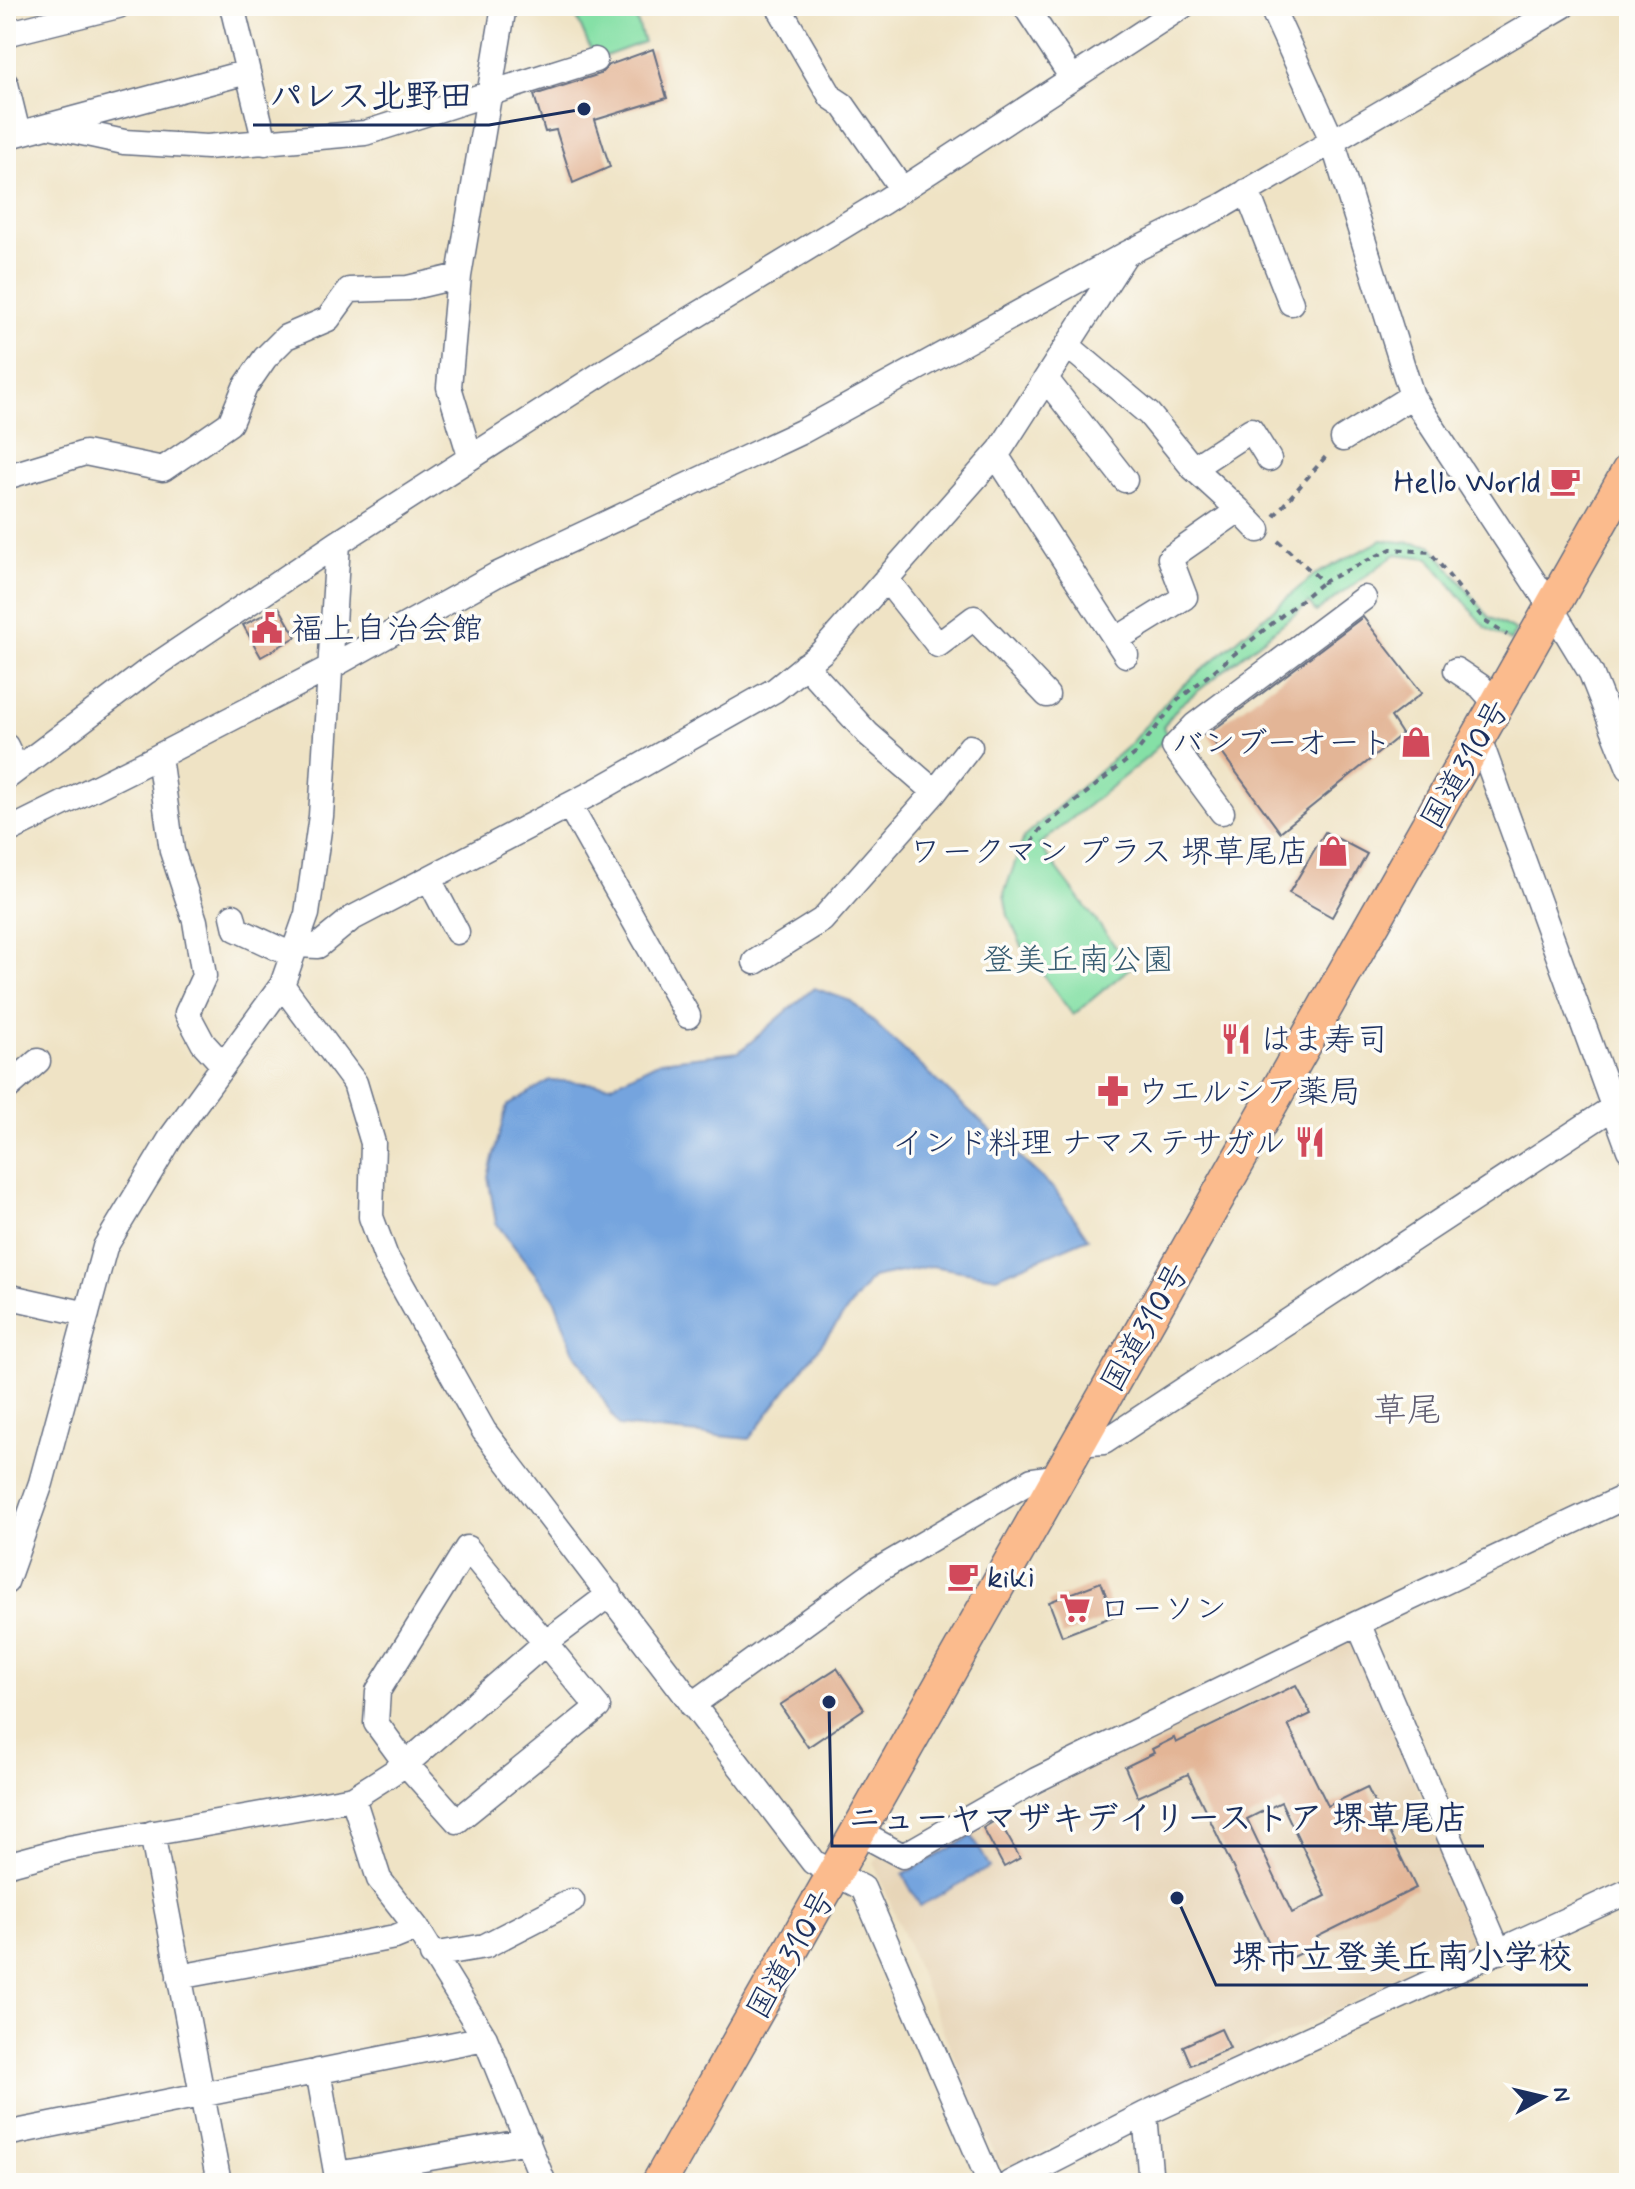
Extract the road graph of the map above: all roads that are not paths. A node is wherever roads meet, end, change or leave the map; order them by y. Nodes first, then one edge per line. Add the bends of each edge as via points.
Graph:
1 (118, 6) edge
2 (232, 6) edge
3 (504, 6) edge
4 (778, 6) edge
5 (1025, 6) edge
6 (1183, 6) edge
7 (1271, 6) edge
8 (1563, 6) edge
9 (6, 34) edge
10 (595, 60) dead end
11 (247, 72) junction
12 (1072, 78) junction
13 (6, 84) edge
14 (489, 92) junction
15 (50, 126) junction
16 (12, 135) edge
17 (1332, 140) junction
18 (265, 143) junction
19 (901, 188) junction
20 (1247, 191) junction
21 (1126, 254) junction
22 (459, 276) junction
23 (1291, 303) dead end
24 (1068, 346) junction
25 (1046, 379) junction
26 (1412, 396) junction
27 (1343, 439) road end
28 (996, 455) junction
29 (470, 456) junction
30 (1269, 459) dead end
31 (1193, 468) junction
32 (1629, 471) edge
33 (6, 477) edge
34 (1125, 480) dead end
35 (1239, 510) junction
36 (1258, 530) dead end
37 (338, 543) junction
38 (886, 579) junction
39 (1364, 598) dead end
40 (1552, 609) junction
41 (805, 665) junction
42 (329, 668) junction
43 (1456, 670) dead end
44 (1047, 695) dead end
45 (1497, 705) junction
46 (1479, 738) junction
47 (6, 746) edge
48 (970, 747) dead end
49 (159, 756) junction
50 (1629, 768) edge
51 (12, 774) edge
52 (935, 792) junction
53 (569, 805) junction
54 (1222, 812) dead end
55 (6, 832) edge
56 (430, 881) junction
57 (233, 916) dead end
58 (457, 932) dead end
59 (294, 950) junction
60 (755, 962) dead end
61 (282, 985) junction
62 (688, 1016) dead end
63 (38, 1061) dead end
64 (223, 1065) junction
65 (6, 1089) edge
66 (1621, 1101) edge
67 (1629, 1150) edge
68 (6, 1296) edge
69 (87, 1314) junction
70 (1077, 1444) junction
71 (1059, 1476) junction
72 (1629, 1495) edge
73 (6, 1582) edge
74 (610, 1594) junction
75 (1358, 1623) junction
76 (545, 1643) junction
77 (692, 1705) junction
78 (406, 1764) junction
79 (353, 1798) junction
80 (152, 1833) junction
81 (860, 1833) junction
82 (6, 1865) edge
83 (837, 1873) junction
84 (1629, 1891) edge
85 (572, 1901) dead end
86 (417, 1928) junction
87 (1499, 1952) junction
88 (432, 1955) junction
89 (179, 1977) junction
90 (485, 2038) junction
91 (318, 2071) junction
92 (201, 2094) junction
93 (1145, 2114) junction
94 (6, 2134) edge
95 (528, 2141) junction
96 (338, 2178) edge
97 (219, 2183) edge
98 (544, 2183) edge
99 (659, 2183) edge
100 (990, 2183) edge
101 (1010, 2183) edge
102 (1151, 2183) edge

1 - 9 street
2 - 11 street
3 - 14 street
4 - 19 street via 831,97 843,105
5 - 12 street
6 - 12 street
7 - 17 street
8 - 17 street
10 - 14 street
11 - 15 street
11 - 18 street
12 - 19 street
13 - 16 street
14 - 18 street via 365,133
14 - 22 street
15 - 16 street
15 - 18 street via 124,142 207,147
17 - 20 street
17 - 26 street
19 - 29 street
20 - 21 street
20 - 23 street
21 - 24 street
21 - 42 street via 801,432 496,575
22 - 29 street via 449,387
22 - 33 street via 408,288 349,290 328,319 286,337 265,358 230,423 163,469 85,453
24 - 25 street
24 - 31 street via 1149,414
25 - 28 street
25 - 34 street
26 - 27 street
26 - 40 street
28 - 35 street via 1122,647 1185,597 1170,558
28 - 38 street
29 - 37 street
30 - 31 street via 1251,430
31 - 35 street
32 - 40 highway, 国道310号
35 - 36 street
37 - 42 street
37 - 51 street via 146,672
38 - 41 street
38 - 44 street via 938,645 974,618
39 - 54 street via 1195,725 1174,747
40 - 45 highway, 国道310号
40 - 50 street via 1591,673
41 - 52 street via 868,734
41 - 53 street via 775,690
42 - 49 street
42 - 59 street via 321,816 307,914
43 - 45 street
45 - 46 highway, 国道310号
46 - 66 street
46 - 70 highway, 国道310号
47 - 51 street
48 - 52 street
49 - 55 street
49 - 64 street via 172,851 195,921 204,976 187,1013
52 - 60 street via 822,920
53 - 56 street
53 - 62 street
56 - 58 street
56 - 59 street via 351,919 318,946
57 - 59 street via 236,929
59 - 61 street
61 - 64 street
61 - 74 street via 355,1083 373,1143 371,1217 386,1257 484,1431
63 - 65 street
64 - 69 street via 172,1136 105,1247
66 - 67 street
66 - 70 street via 1104,1442
68 - 69 street
69 - 73 street via 41,1483
70 - 71 highway, 国道310号
71 - 77 street via 1032,1480 878,1570
71 - 81 highway, 国道310号
72 - 75 street
74 - 76 street
74 - 77 street
75 - 81 street via 1036,1780 903,1856
75 - 87 street
76 - 78 street
76 - 78 street via 598,1707 457,1821
76 - 78 street via 467,1548 378,1691 376,1723
77 - 83 street via 813,1862
78 - 79 street
79 - 80 street
79 - 86 street via 379,1879
80 - 82 street
80 - 89 street
81 - 83 highway, 国道310号
83 - 99 highway, 国道310号
83 - 100 street via 863,1888
84 - 87 street
85 - 88 street via 485,1946
86 - 88 street
86 - 89 street via 395,1937
87 - 93 street
88 - 90 street
89 - 92 street
90 - 91 street
90 - 95 street
91 - 92 street
91 - 96 street
92 - 94 street
92 - 97 street
93 - 101 street
93 - 102 street
95 - 96 street
95 - 98 street

